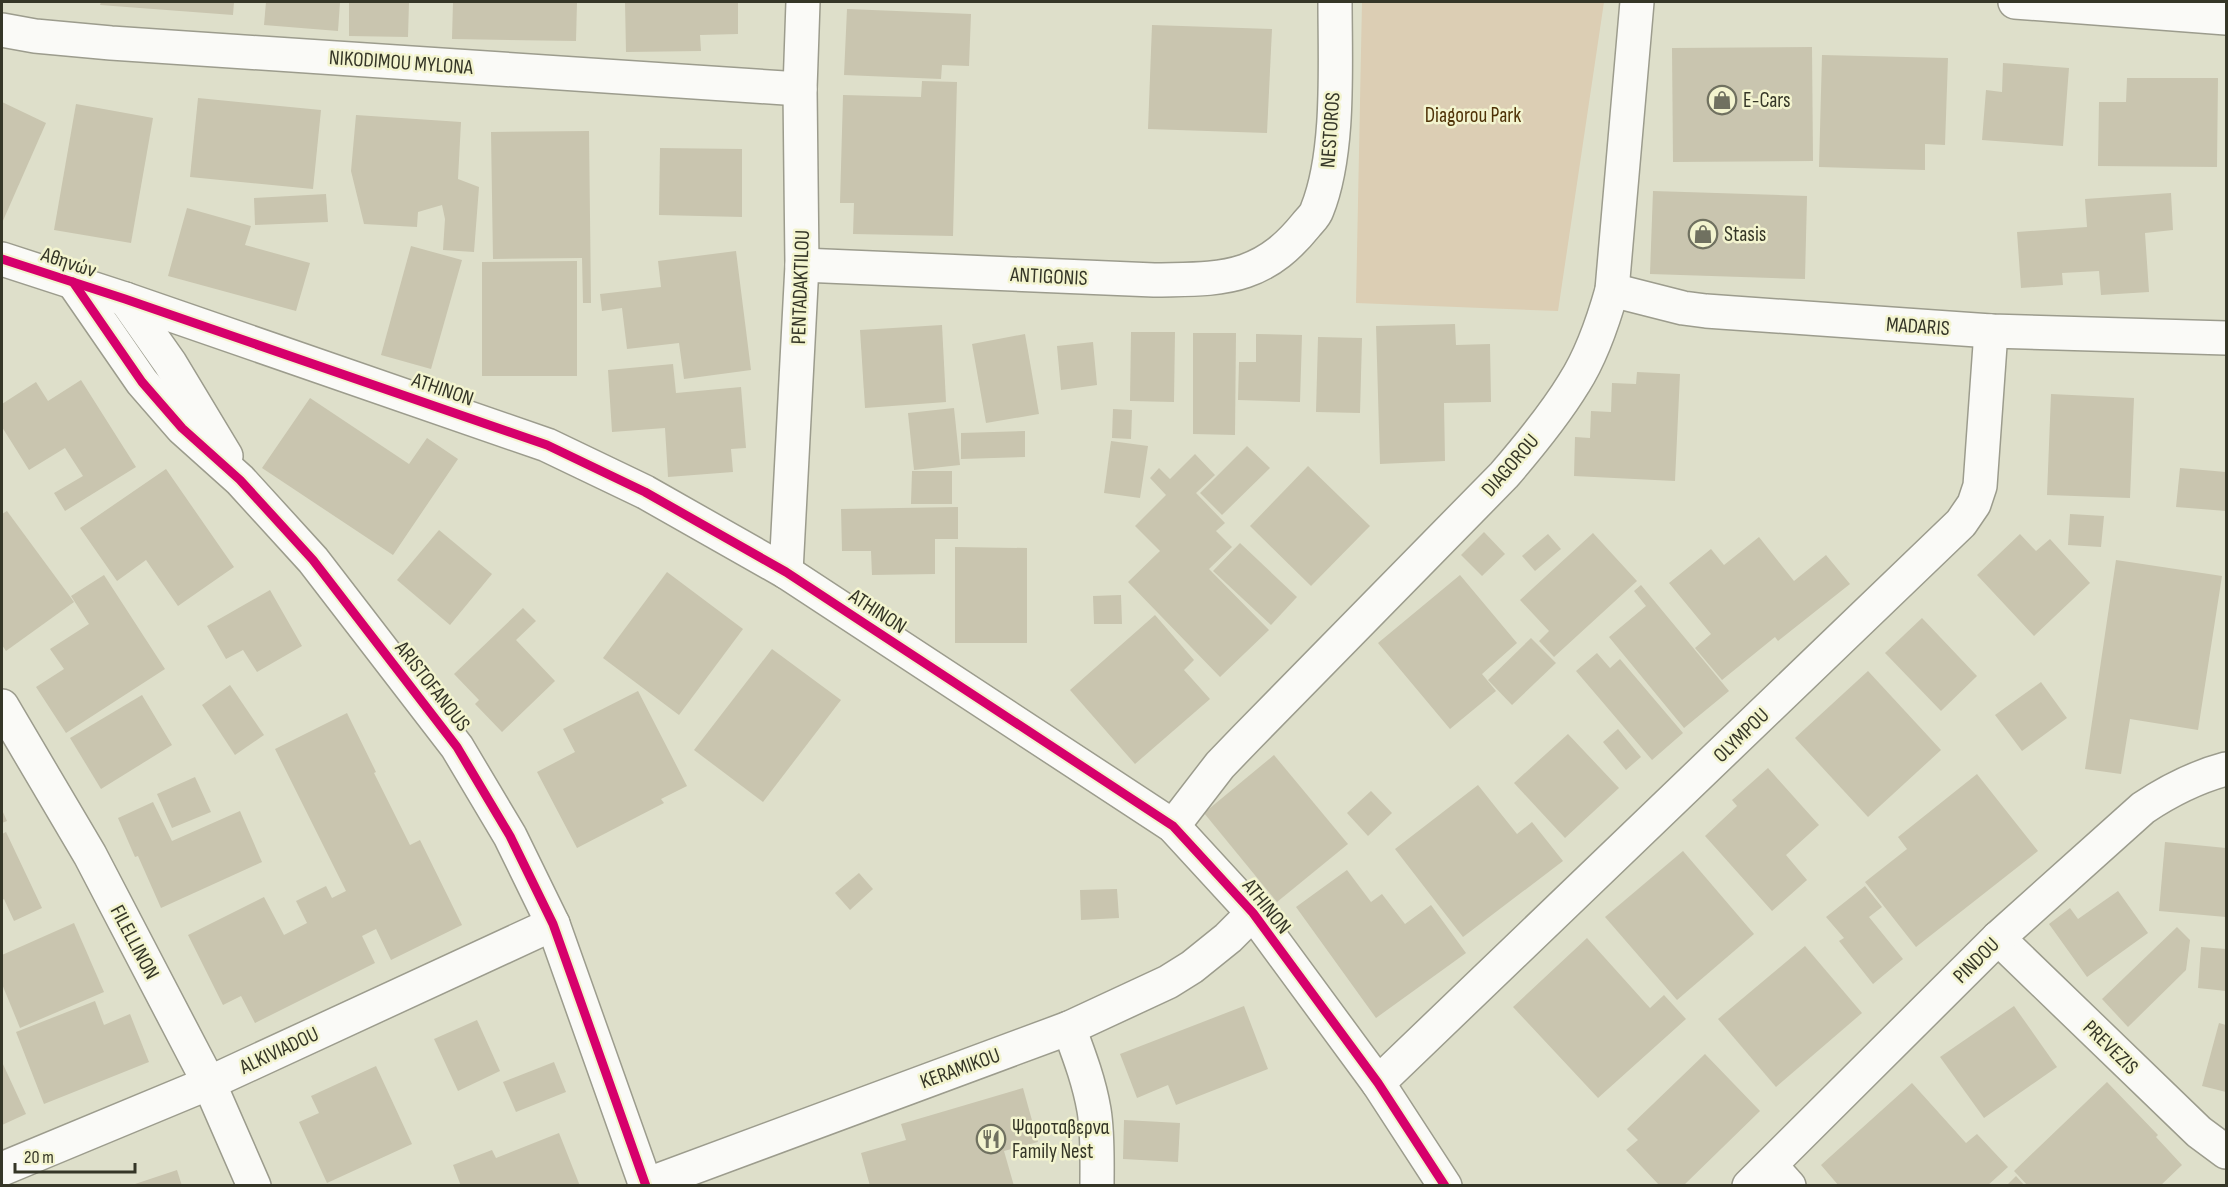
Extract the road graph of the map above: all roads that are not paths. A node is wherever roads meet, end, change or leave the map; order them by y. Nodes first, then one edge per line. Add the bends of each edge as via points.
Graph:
1 (803, 2) edge
2 (1335, 2) edge
3 (1637, 2) edge
4 (2015, 2) edge
5 (2226, 18) edge
6 (2, 30) edge
7 (800, 89) junction
8 (1288, 247) joint
9 (2, 260) edge
10 (802, 265) junction
11 (73, 282) junction
12 (1612, 290) junction
13 (125, 299) junction
14 (1992, 331) junction
15 (2226, 338) edge
16 (240, 480) junction
17 (786, 572) junction
18 (2, 706) edge
19 (2226, 769) edge
20 (1173, 826) junction
21 (1253, 913) junction
22 (553, 924) junction
23 (1998, 938) junction
24 (1069, 1028) junction
25 (209, 1083) junction
26 (1378, 1083) junction
27 (2226, 1152) edge
28 (2, 1169) edge
29 (1770, 1179) edge
30 (255, 1185) edge
31 (646, 1185) edge
32 (1097, 1185) edge
33 (1445, 1185) edge

1 - 7 street, PENTADAKTILOU
2 - 8 street, NESTOROS via 1329,171 1317,213
3 - 12 street, DIAGOROU
4 - 5 street
6 - 7 street, NIKODIMOU MYLONA via 123,44
7 - 10 street, PENTADAKTILOU
8 - 10 street, ANTIGONIS via 1244,271 1204,279
9 - 11 street, Αθηνών
10 - 17 street, PENTADAKTILOU
11 - 13 street, Αθηνών
11 - 16 street, ARISTOFANOUS via 149,390 182,428
12 - 14 street, MADARIS via 1694,310
12 - 20 street, DIAGOROU via 1601,327 1575,381 1534,440 1233,751
13 - 16 street, ARISTOFANOUS via 170,363
13 - 17 street, ATHINON via 547,445 645,492
14 - 15 street, MADARIS
14 - 26 street, OLYMPOU via 1980,486 1961,523
16 - 22 street, ARISTOFANOUS via 313,560 457,747 510,836
17 - 20 street, ATHINON
18 - 25 street, FILELLINON via 90,855
19 - 23 street, PINDOU via 2190,781 2144,808
20 - 21 street, ATHINON
21 - 24 street, KERAMIKOU via 1228,938 1168,982
21 - 26 street, ATHINON
22 - 25 street, ALKIVIADOU
22 - 31 street, ARISTOFANOUS
23 - 27 street, PREVEZIS via 2199,1132
23 - 29 street, PINDOU
24 - 31 street, KERAMIKOU
24 - 32 street via 1094,1111
25 - 28 street, ALKIVIADOU
25 - 30 street, FILELLINON
26 - 33 street, ATHINON

